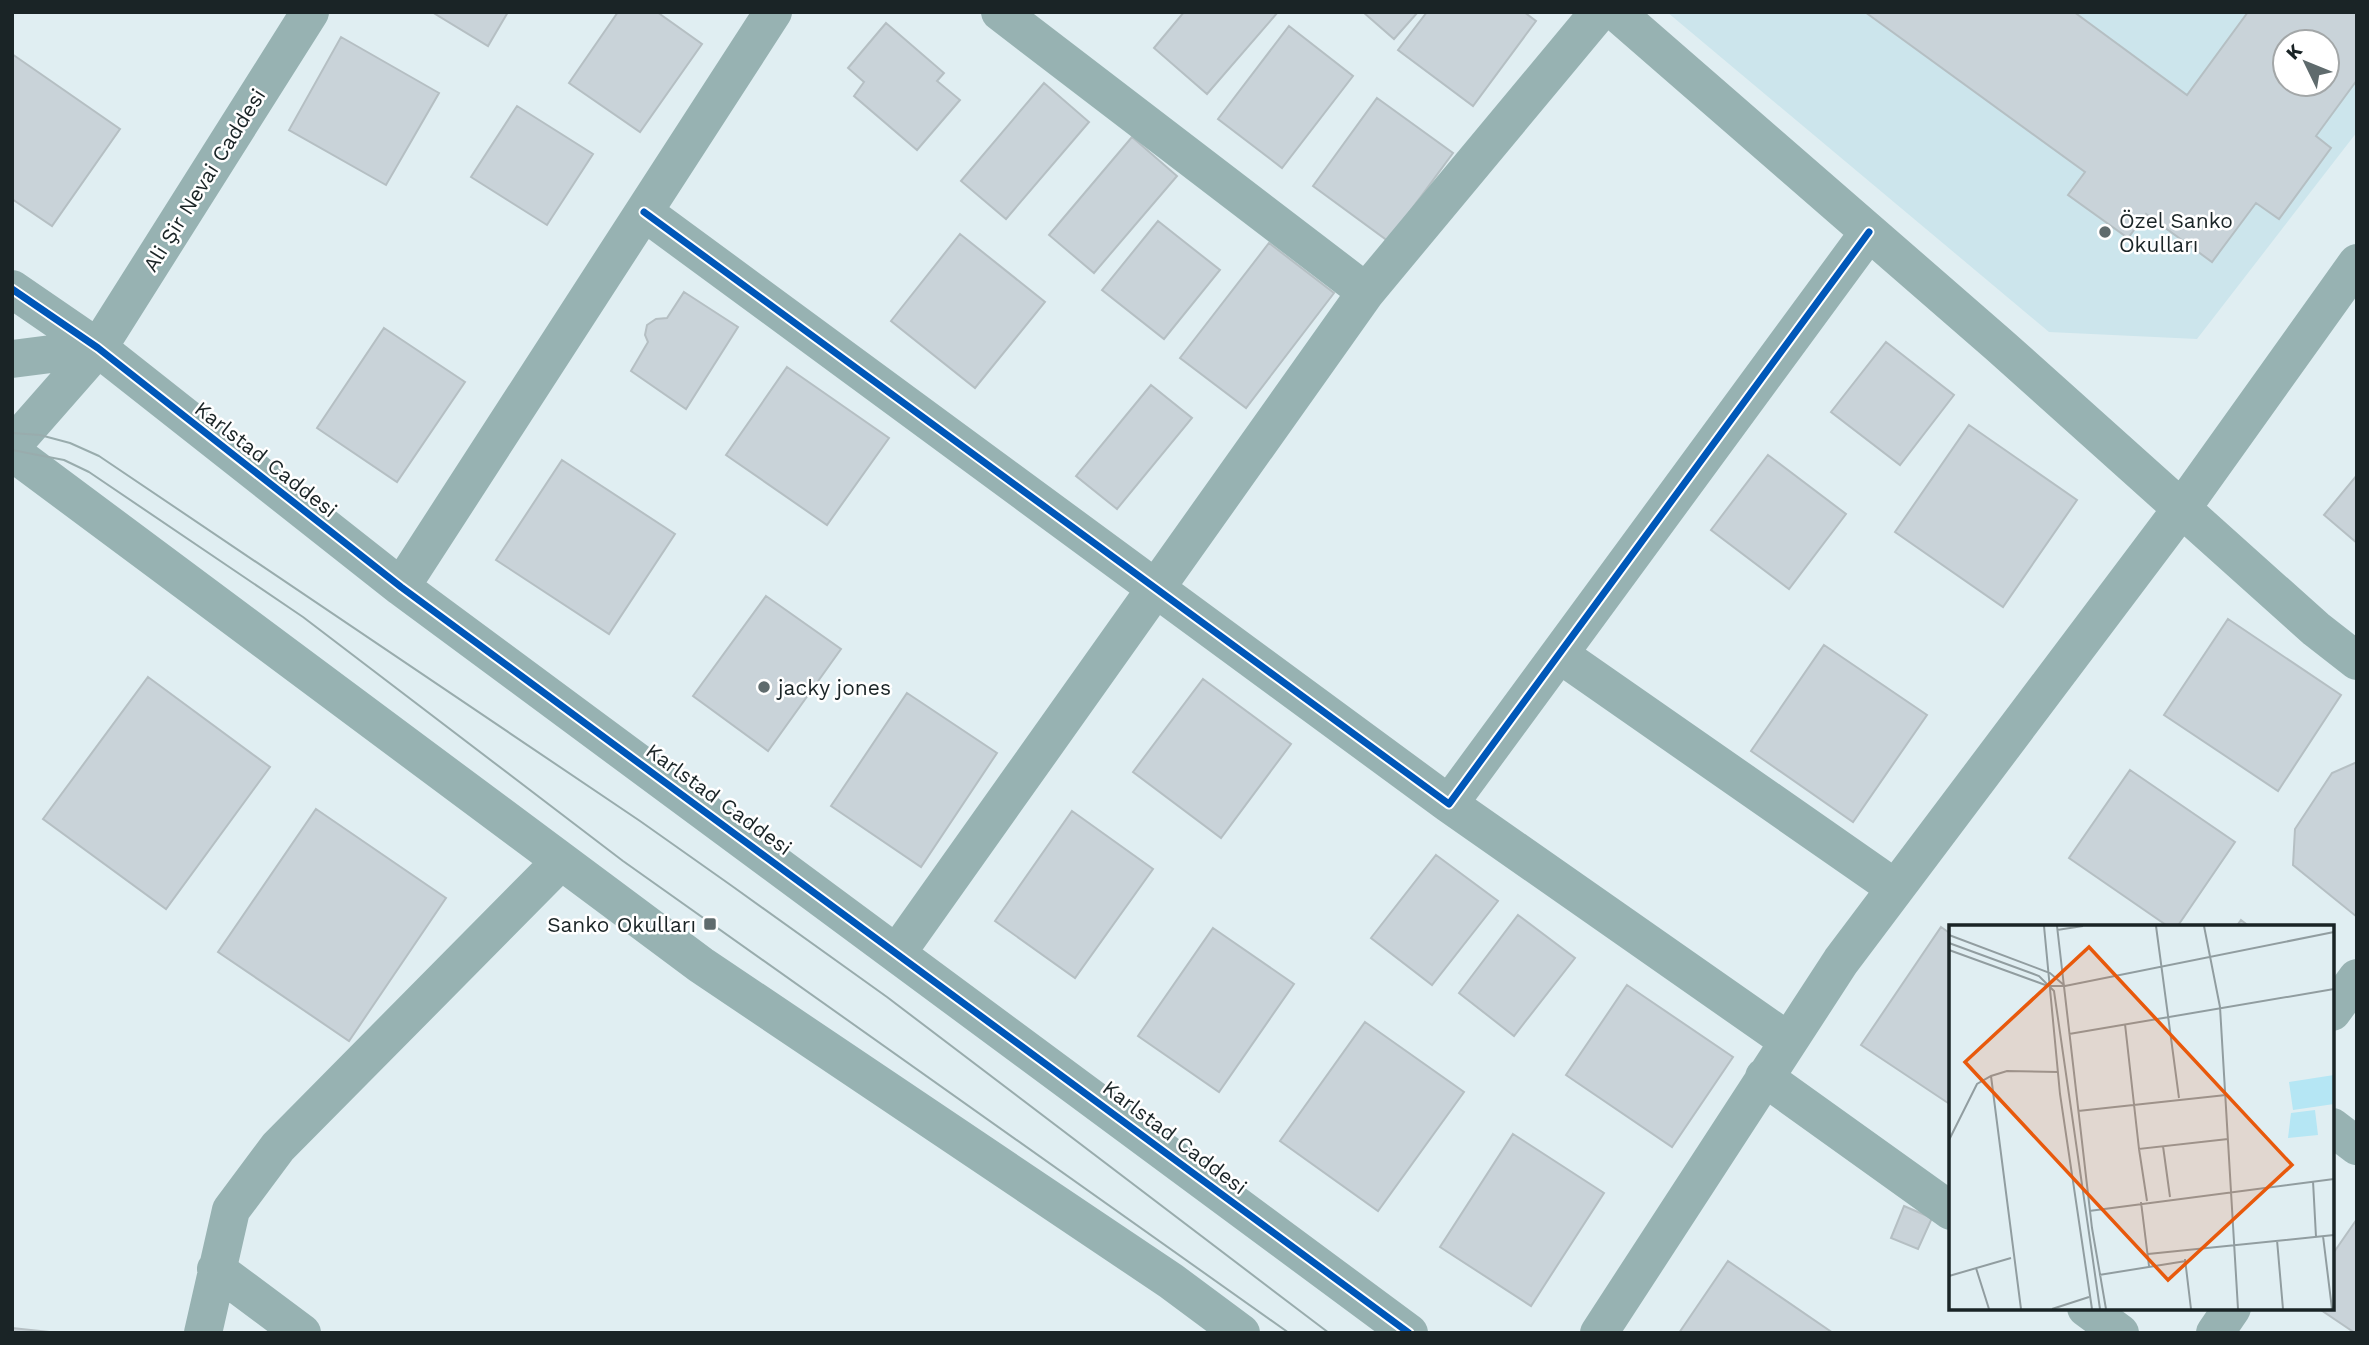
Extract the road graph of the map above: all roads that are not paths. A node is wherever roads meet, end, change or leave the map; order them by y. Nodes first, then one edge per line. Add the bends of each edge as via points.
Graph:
1 (310, 12) edge
2 (773, 12) edge
3 (1000, 12) edge
4 (1599, 12) edge
5 (1616, 12) edge
6 (644, 212) junction
7 (1869, 232) junction
8 (2357, 262) edge
9 (12, 289) edge
10 (1366, 292) junction
11 (98, 348) junction
12 (12, 359) edge
13 (12, 446) edge
14 (12, 452) edge
15 (2182, 508) junction
16 (401, 587) junction
17 (1157, 589) junction
18 (1559, 654) junction
19 (2357, 662) edge
20 (1449, 804) junction
21 (561, 861) junction
22 (1895, 888) junction
23 (897, 953) junction
24 (2357, 978) edge
25 (2334, 1009) edge
26 (1788, 1041) junction
27 (1765, 1077) junction
28 (1949, 1210) edge
29 (216, 1269) junction
30 (2231, 1310) edge
31 (203, 1333) edge
32 (302, 1333) edge
33 (1241, 1333) edge
34 (1409, 1333) edge
35 (1599, 1333) edge
36 (2215, 1333) edge

1 - 11 street, Ali Şir Nevai Caddesi
2 - 6 street
3 - 10 street
4 - 10 street
5 - 7 street
6 - 16 street
6 - 17 street
7 - 15 street
7 - 18 street
8 - 15 street
9 - 11 street, Karlstad Caddesi
10 - 17 street
11 - 12 street
11 - 13 street, Ali Şir Nevai Caddesi
11 - 16 street, Karlstad Caddesi
14 - 21 street
15 - 19 street
15 - 22 street
16 - 23 street, Karlstad Caddesi
17 - 20 street
17 - 23 street
18 - 20 street
18 - 22 street
20 - 26 street
21 - 29 street via 278,1147 230,1210
21 - 33 street via 701,965 1171,1281
22 - 26 street
23 - 34 street, Karlstad Caddesi
24 - 25 street
26 - 27 street
27 - 28 street
27 - 35 street
29 - 31 street
29 - 32 street
30 - 36 street

